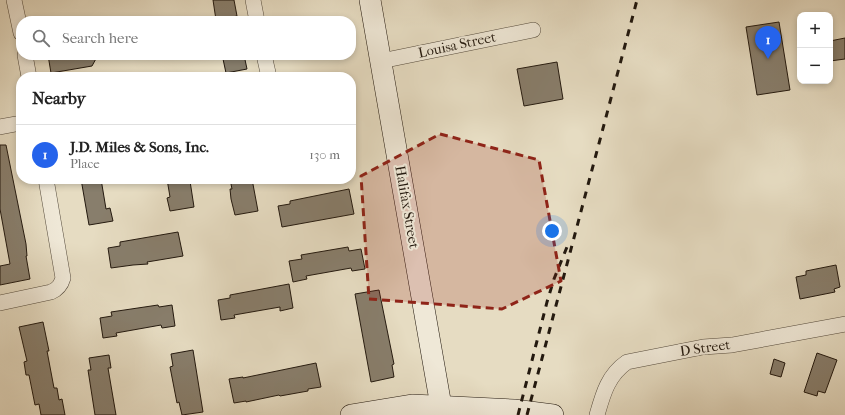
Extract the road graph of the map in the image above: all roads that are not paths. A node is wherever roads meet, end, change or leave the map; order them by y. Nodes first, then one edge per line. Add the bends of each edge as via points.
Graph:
1 (14, 0) edge
2 (253, 0) edge
3 (370, 0) edge
4 (17, 16) edge
5 (256, 16) edge
6 (533, 30) dead end
7 (26, 60) edge
8 (265, 60) edge
9 (381, 61) junction
10 (28, 72) edge
11 (268, 72) edge
12 (16, 124) edge
13 (0, 127) edge
14 (47, 184) edge
15 (0, 302) edge
16 (845, 324) edge
17 (442, 410) edge
18 (350, 415) edge
19 (553, 415) edge
20 (597, 415) edge

1 - 4 street
2 - 5 street
3 - 9 street, Halifax Street
6 - 9 street, Louisa Street
7 - 10 street
8 - 11 street
9 - 17 street, Halifax Street
12 - 13 street
14 - 15 street via 63,278 61,285 51,292
16 - 20 street, D Street via 627,362 609,380
17 - 18 street via 412,405
17 - 19 street via 514,410

